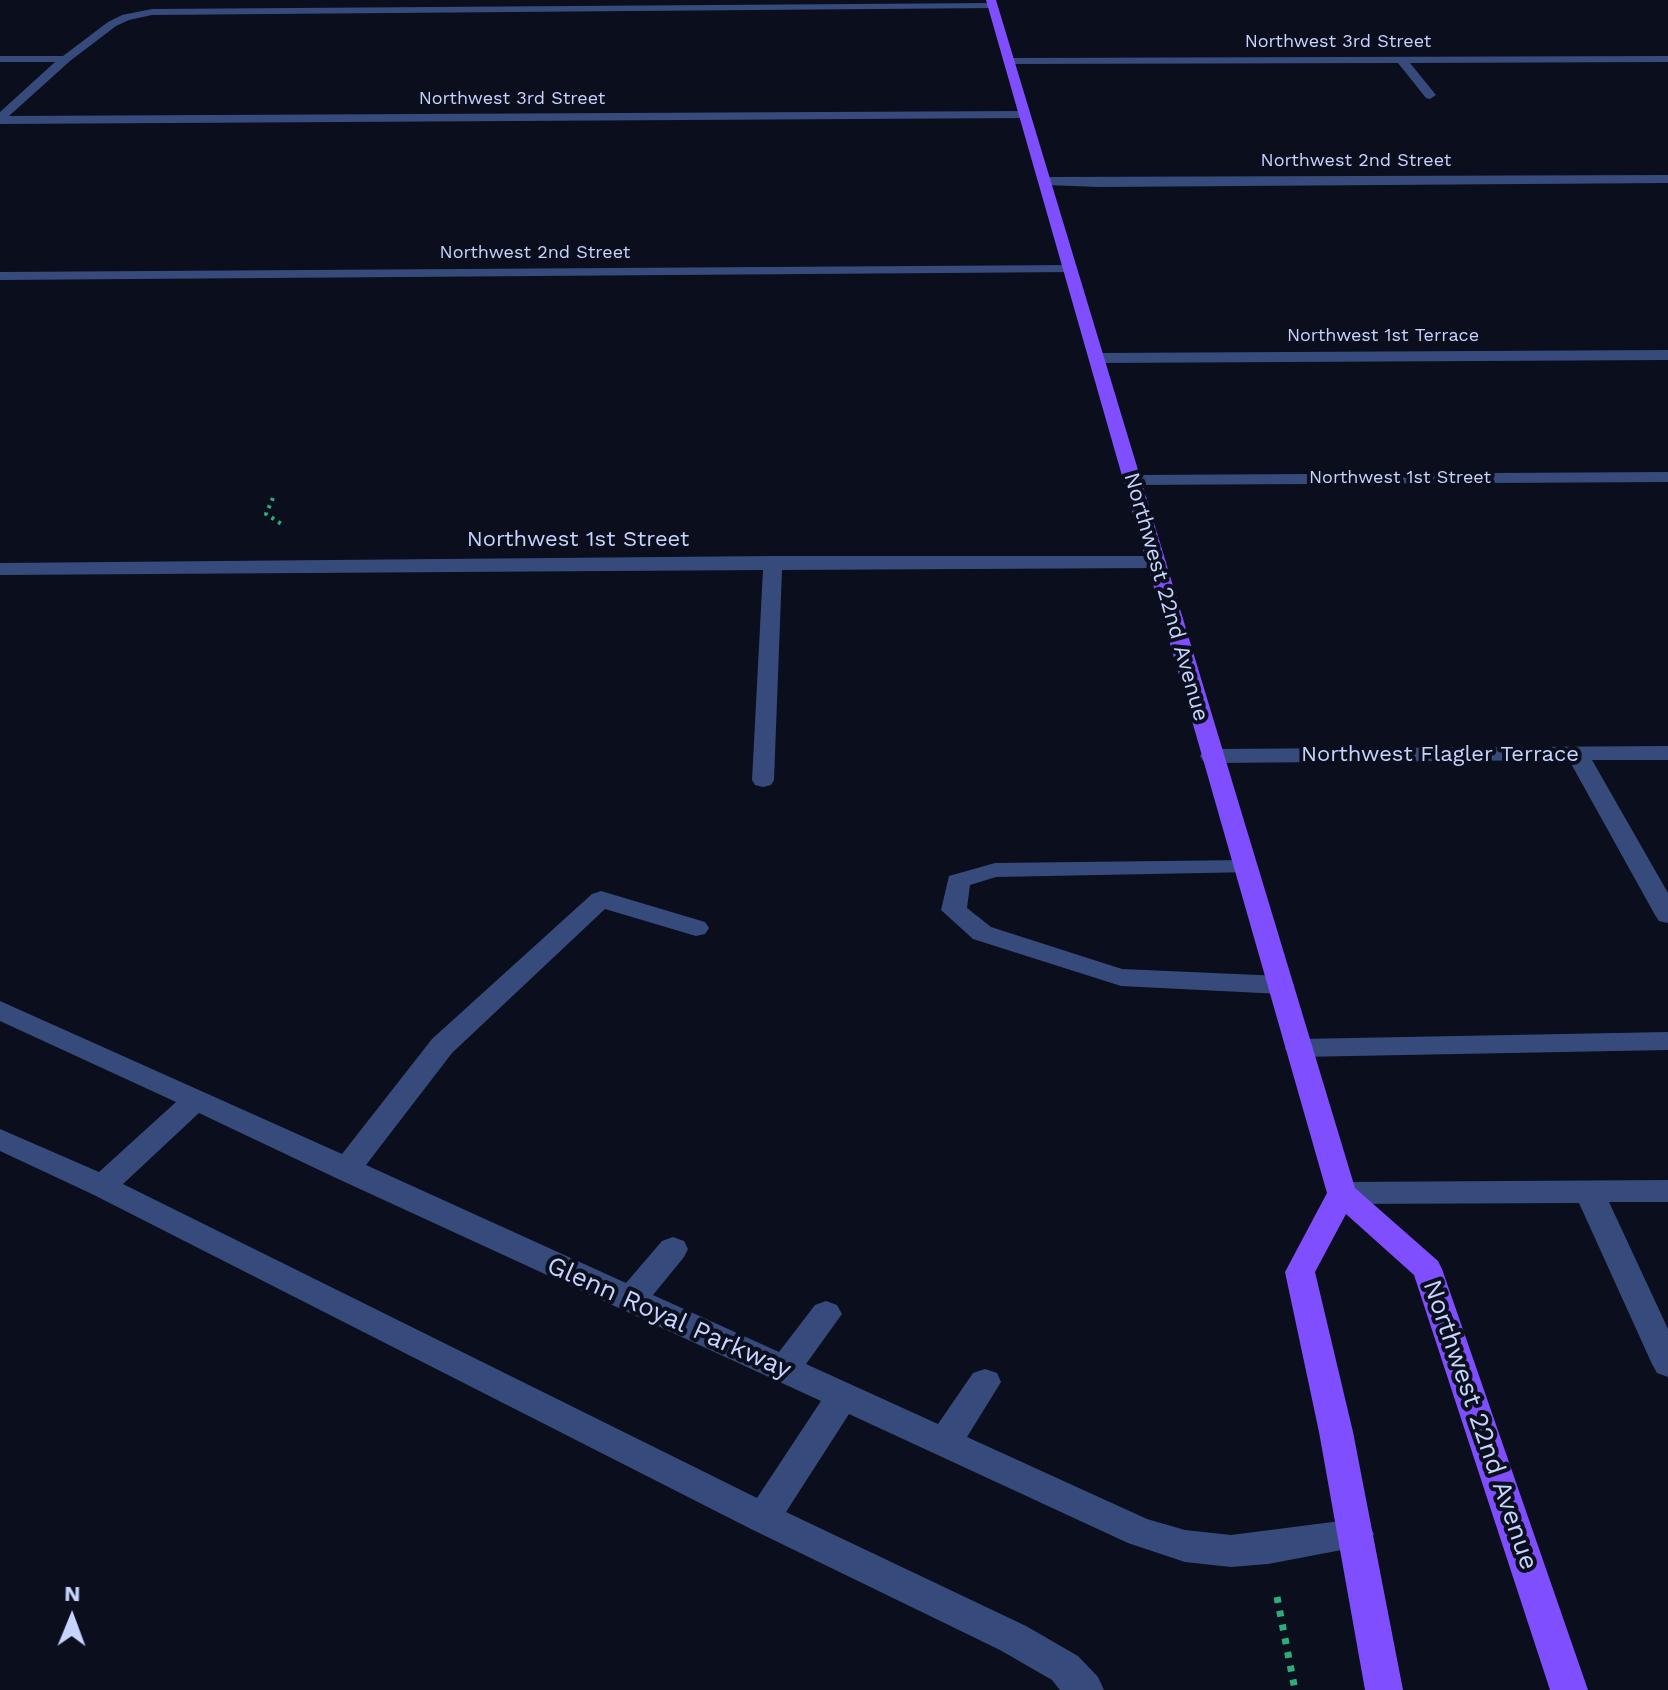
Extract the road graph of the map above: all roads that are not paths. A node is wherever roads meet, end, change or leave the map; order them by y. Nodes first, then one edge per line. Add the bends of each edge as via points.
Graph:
1 (992, 3) edge
2 (315, 5) edge
3 (0, 59) edge
4 (66, 59) junction
5 (1401, 59) junction
6 (1668, 59) edge
7 (1009, 61) junction
8 (1430, 95) dead end
9 (1025, 115) junction
10 (0, 119) edge
11 (1668, 179) edge
12 (1045, 181) junction
13 (1071, 269) junction
14 (0, 276) edge
15 (1668, 355) edge
16 (1098, 358) junction
17 (1668, 477) edge
18 (1132, 480) junction
19 (773, 562) junction
20 (1157, 562) junction
21 (0, 569) edge
22 (1668, 753) edge
23 (1577, 754) junction
24 (1211, 756) junction
25 (763, 780) dead end
26 (1245, 867) junction
27 (1668, 915) edge
28 (696, 928) dead end
29 (1281, 985) junction
30 (0, 1010) edge
31 (1668, 1041) edge
32 (1299, 1048) junction
33 (196, 1100) junction
34 (0, 1139) edge
35 (346, 1170) junction
36 (102, 1186) junction
37 (1589, 1191) junction
38 (1668, 1191) edge
39 (1342, 1193) junction
40 (673, 1249) dead end
41 (630, 1300) junction
42 (826, 1314) dead end
43 (1668, 1364) edge
44 (784, 1370) junction
45 (985, 1382) dead end
46 (842, 1396) junction
47 (944, 1443) junction
48 (763, 1518) junction
49 (1356, 1534) junction
50 (1085, 1690) edge
51 (1384, 1690) edge
52 (1569, 1690) edge

1 - 2 street
1 - 7 main road, Northwest 22nd Avenue
2 - 4 street via 138,14 112,24
3 - 4 street
4 - 10 street
5 - 6 street, Northwest 3rd Street
5 - 7 street, Northwest 3rd Street
5 - 8 street
7 - 9 main road, Northwest 22nd Avenue
9 - 10 street, Northwest 3rd Street
9 - 12 main road, Northwest 22nd Avenue
11 - 12 street, Northwest 2nd Street
12 - 13 main road, Northwest 22nd Avenue
13 - 14 street, Northwest 2nd Street
13 - 16 main road, Northwest 22nd Avenue
15 - 16 street, Northwest 1st Terrace
16 - 18 main road, Northwest 22nd Avenue
17 - 18 street, Northwest 1st Street
18 - 20 main road, Northwest 22nd Avenue
19 - 20 street, Northwest 1st Street
19 - 21 street, Northwest 1st Street
19 - 25 street
20 - 24 main road, Northwest 22nd Avenue
22 - 23 street, Northwest Flagler Terrace
23 - 24 street, Northwest Flagler Terrace
23 - 27 street
24 - 26 main road, Northwest 22nd Avenue
26 - 29 main road, Northwest 22nd Avenue
26 - 29 street via 995,870 958,881 954,910 982,933 1121,977
28 - 35 street via 601,899 442,1046
29 - 32 main road, Northwest 22nd Avenue
30 - 33 street, Glenn Royal Parkway
31 - 32 street
32 - 39 main road, Northwest 22nd Avenue
33 - 35 street, Glenn Royal Parkway
33 - 36 street
34 - 36 street
35 - 41 street, Glenn Royal Parkway
36 - 48 street
37 - 38 street
37 - 39 street
37 - 43 street
39 - 49 main road via 1300,1272
39 - 52 main road, Northwest 22nd Avenue via 1427,1269
40 - 41 street
41 - 44 street, Glenn Royal Parkway
42 - 44 street
44 - 46 street, Glenn Royal Parkway
45 - 47 street
46 - 47 street, Glenn Royal Parkway
46 - 48 street
47 - 49 street, Glenn Royal Parkway via 1140,1532 1185,1546 1231,1551
48 - 50 street via 1013,1638 1065,1668
49 - 51 main road

